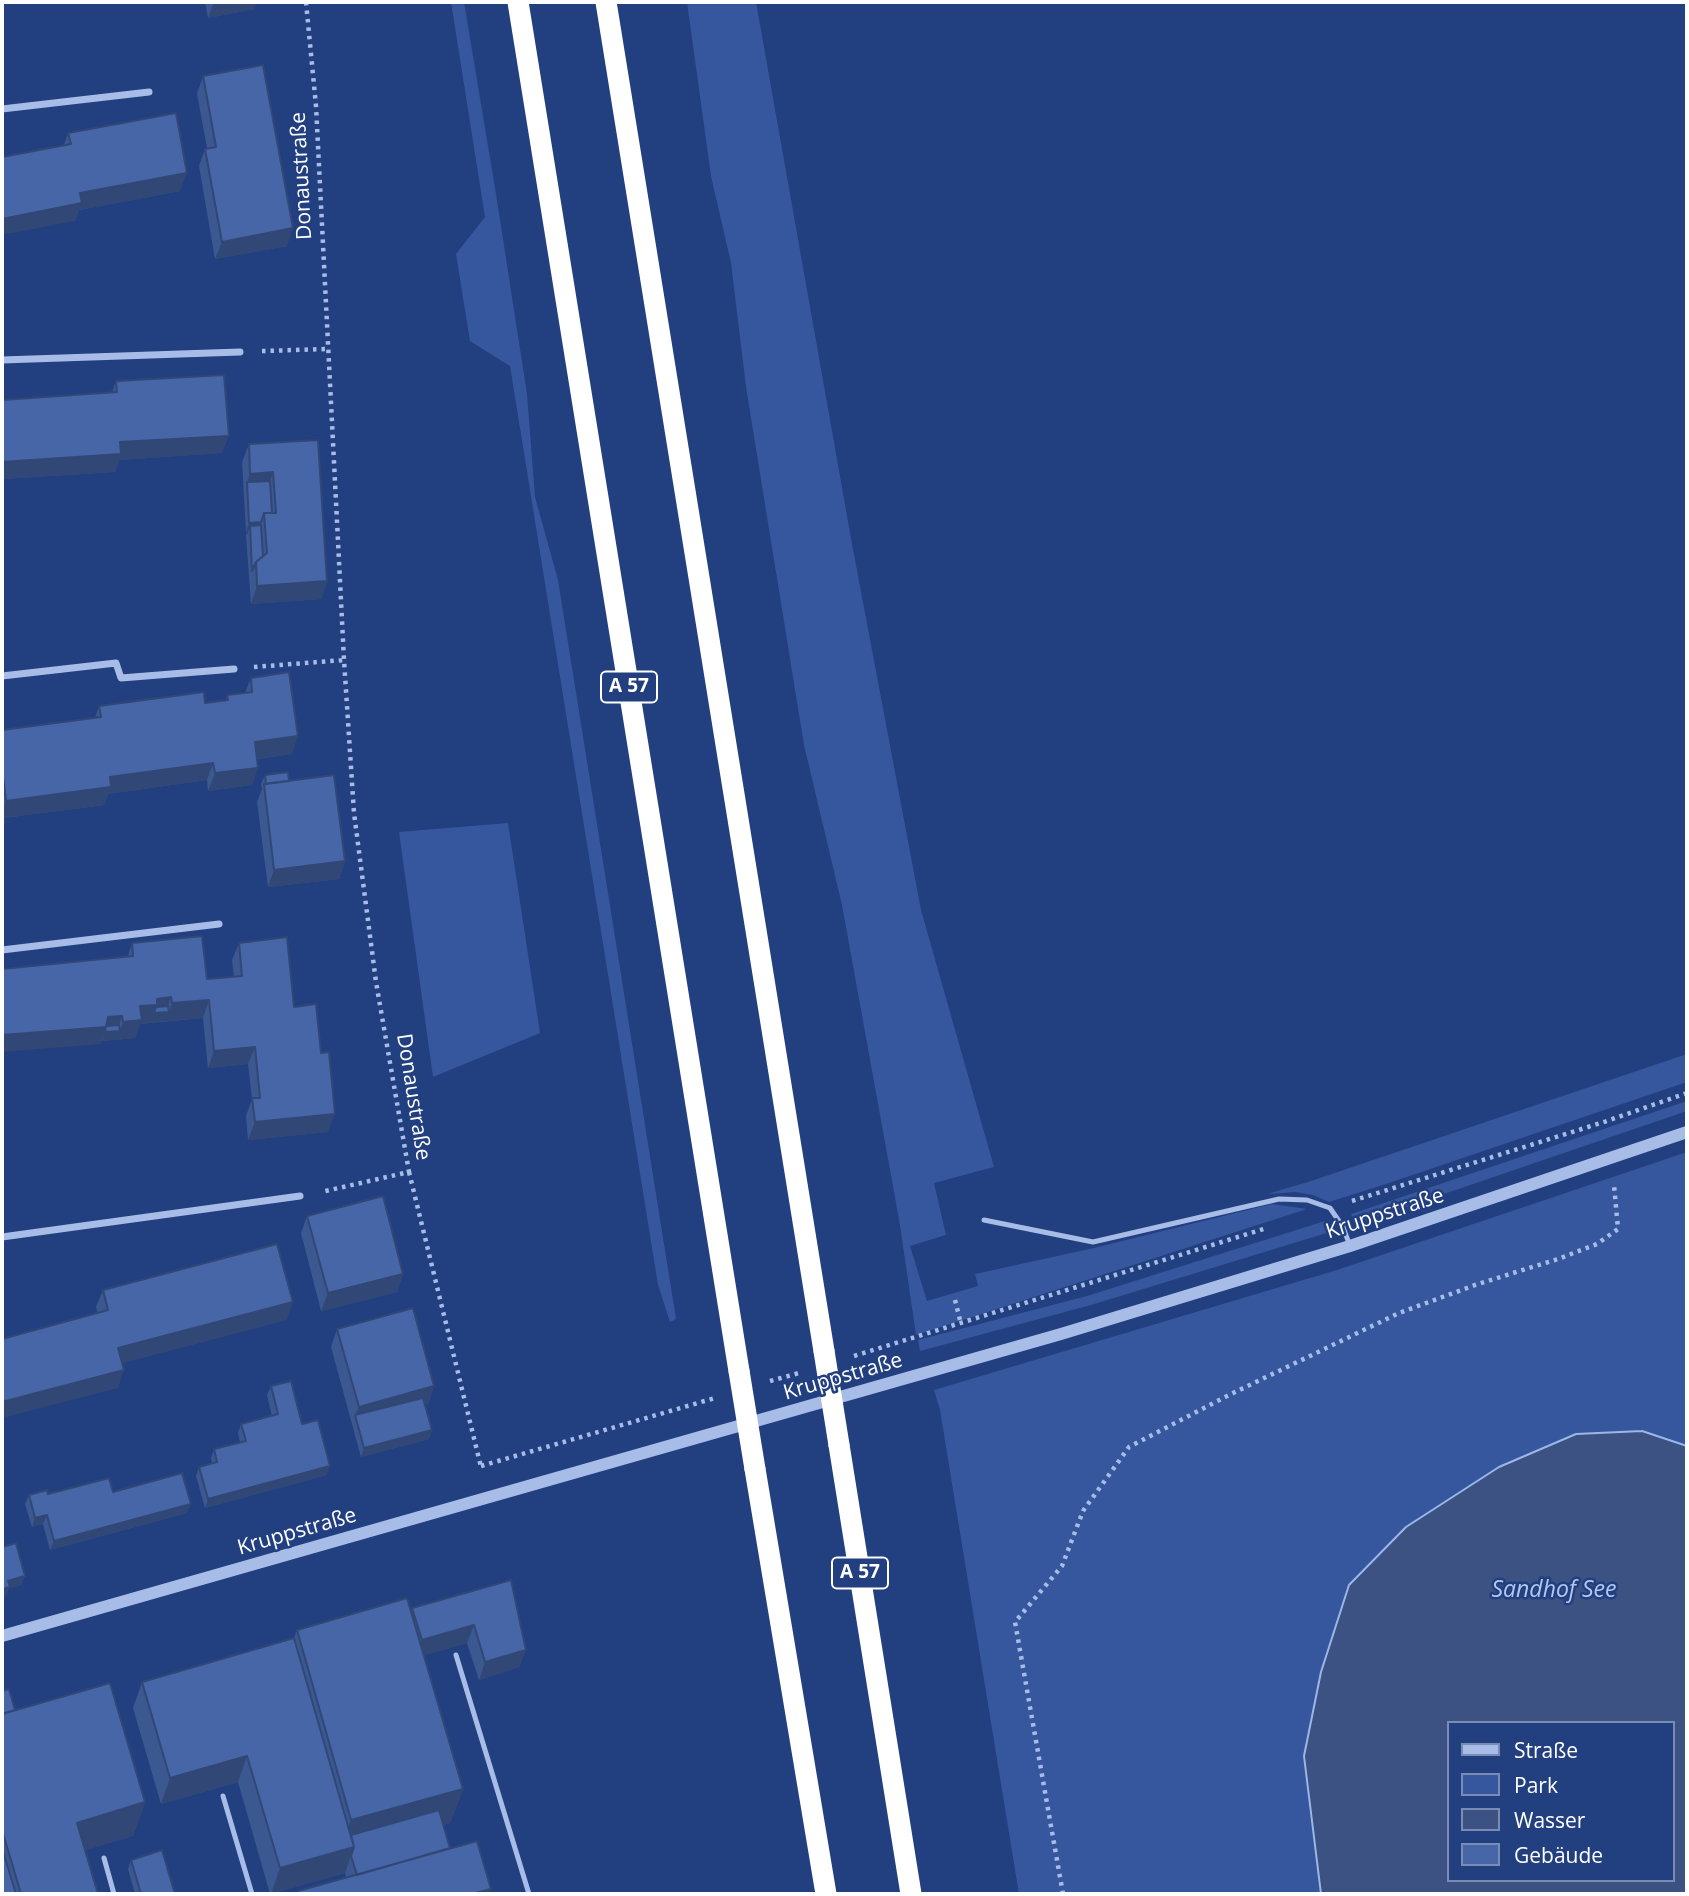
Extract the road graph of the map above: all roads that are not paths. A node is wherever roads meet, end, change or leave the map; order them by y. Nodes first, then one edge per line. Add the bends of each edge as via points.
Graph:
1 (519, 2) edge
2 (606, 2) edge
3 (149, 92) dead end
4 (2, 109) edge
5 (240, 352) road end
6 (2, 360) edge
7 (234, 669) road end
8 (2, 676) edge
9 (219, 924) dead end
10 (2, 950) edge
11 (1687, 1132) edge
12 (300, 1196) road end
13 (984, 1220) dead end
14 (2, 1237) edge
15 (1350, 1247) junction
16 (2, 1636) edge
17 (456, 1655) dead end
18 (223, 1796) dead end
19 (104, 1858) dead end
20 (114, 1894) edge
21 (253, 1894) edge
22 (529, 1894) edge
23 (826, 1894) edge
24 (911, 1894) edge

1 - 23 highway, A 57, bridge
2 - 24 highway, A 57, bridge
3 - 4 street
5 - 6 street
7 - 8 street via 121,678 116,663
9 - 10 street
11 - 15 street, Kruppstraße
12 - 14 street
13 - 15 lane via 1093,1242 1279,1199 1307,1200 1330,1208
15 - 16 street, Kruppstraße
17 - 22 lane
18 - 21 lane
19 - 20 lane

